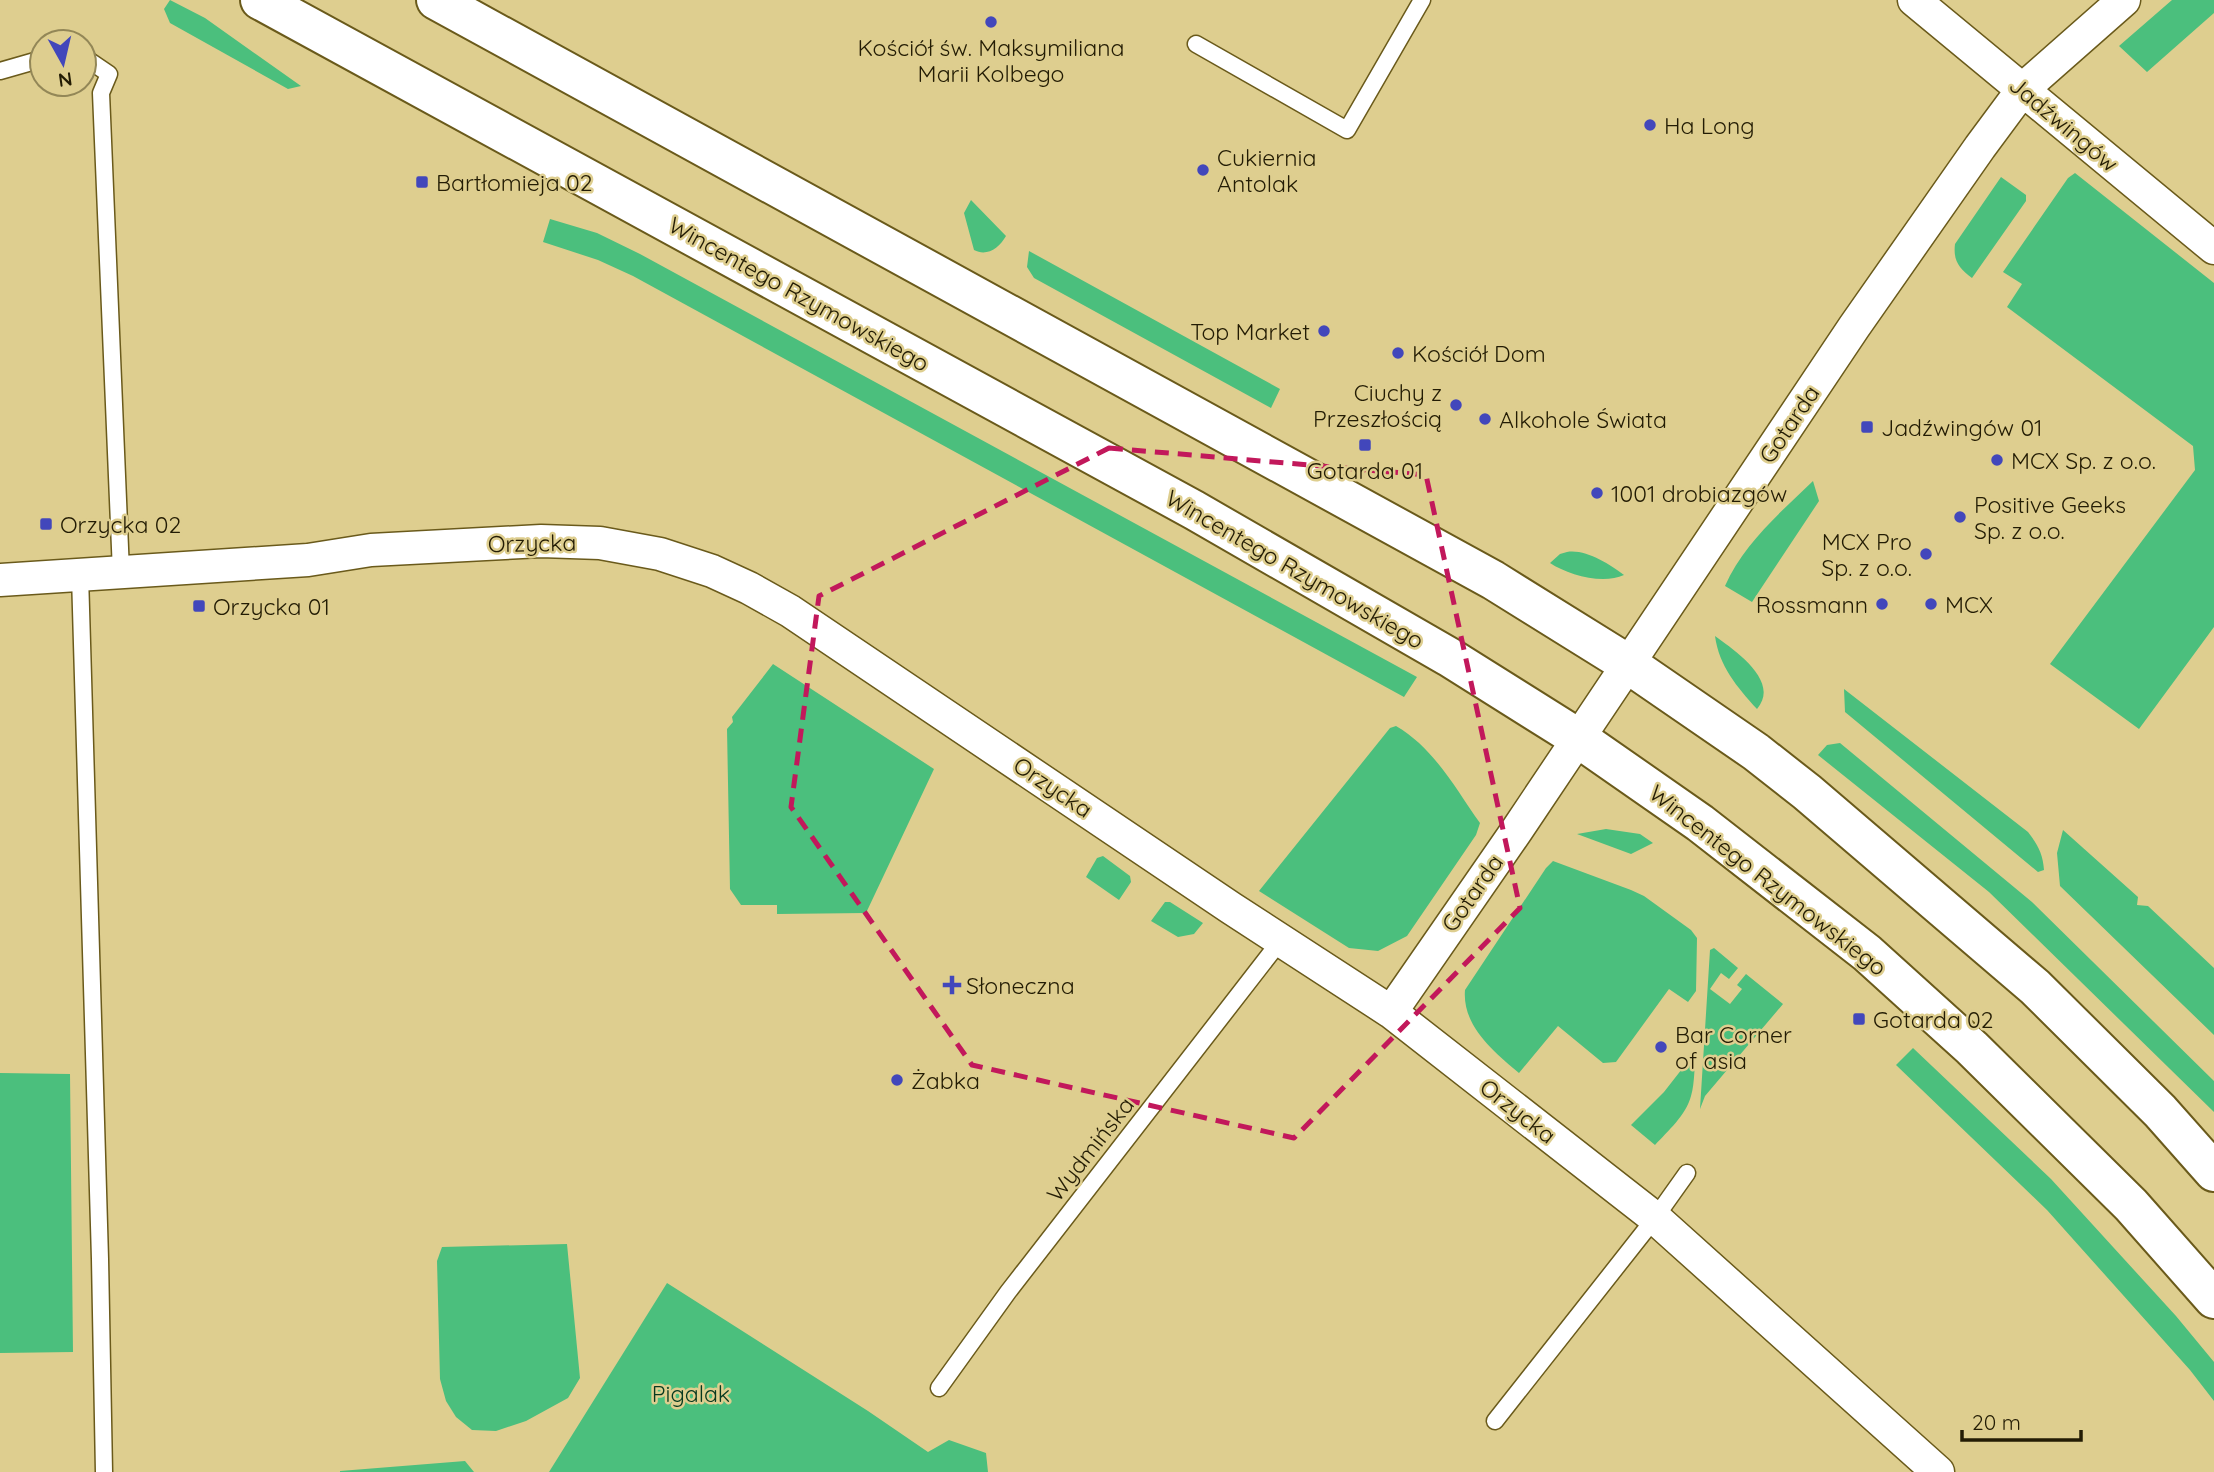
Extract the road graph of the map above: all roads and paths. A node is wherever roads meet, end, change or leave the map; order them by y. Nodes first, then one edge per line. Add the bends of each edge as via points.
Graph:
1 (260, 0) edge
2 (436, 0) edge
3 (1422, 0) edge
4 (1914, 0) edge
5 (2124, 0) edge
6 (1196, 44) dead end
7 (28, 63) edge
8 (98, 67) edge
9 (0, 71) edge
10 (2023, 89) junction
11 (2214, 248) edge
12 (121, 572) junction
13 (80, 575) junction
14 (0, 580) edge
15 (1628, 664) junction
16 (1578, 738) junction
17 (1280, 940) junction
18 (1391, 1012) junction
19 (1687, 1172) dead end
20 (2214, 1172) edge
21 (1655, 1218) junction
22 (2214, 1299) edge
23 (939, 1388) dead end
24 (1495, 1421) dead end
25 (104, 1472) edge
26 (1938, 1472) edge

1 - 16 main road, Wincentego Rzymowskiego via 1194,510 1450,657
2 - 15 main road via 1493,580
3 - 6 lane via 1347,130
4 - 10 street, Jadźwingów
5 - 10 street, Gotarda
7 - 9 lane
8 - 12 lane via 109,74 101,93
10 - 11 street, Jadźwingów
10 - 15 street, Gotarda via 1854,327
12 - 13 street, Orzycka
12 - 17 street, Orzycka via 309,560 371,550 541,541 600,543 660,554 712,571 790,611
13 - 14 street, Orzycka
13 - 25 lane
15 - 16 street, Gotarda
15 - 20 main road via 1756,752 1898,868 2035,987 2160,1111
16 - 18 street, Gotarda
16 - 22 main road, Wincentego Rzymowskiego via 1700,823 1916,996 2131,1205
17 - 18 street, Orzycka
17 - 23 lane, Wydmińska
18 - 21 street, Orzycka
19 - 21 lane
21 - 24 lane
21 - 26 street, Orzycka

